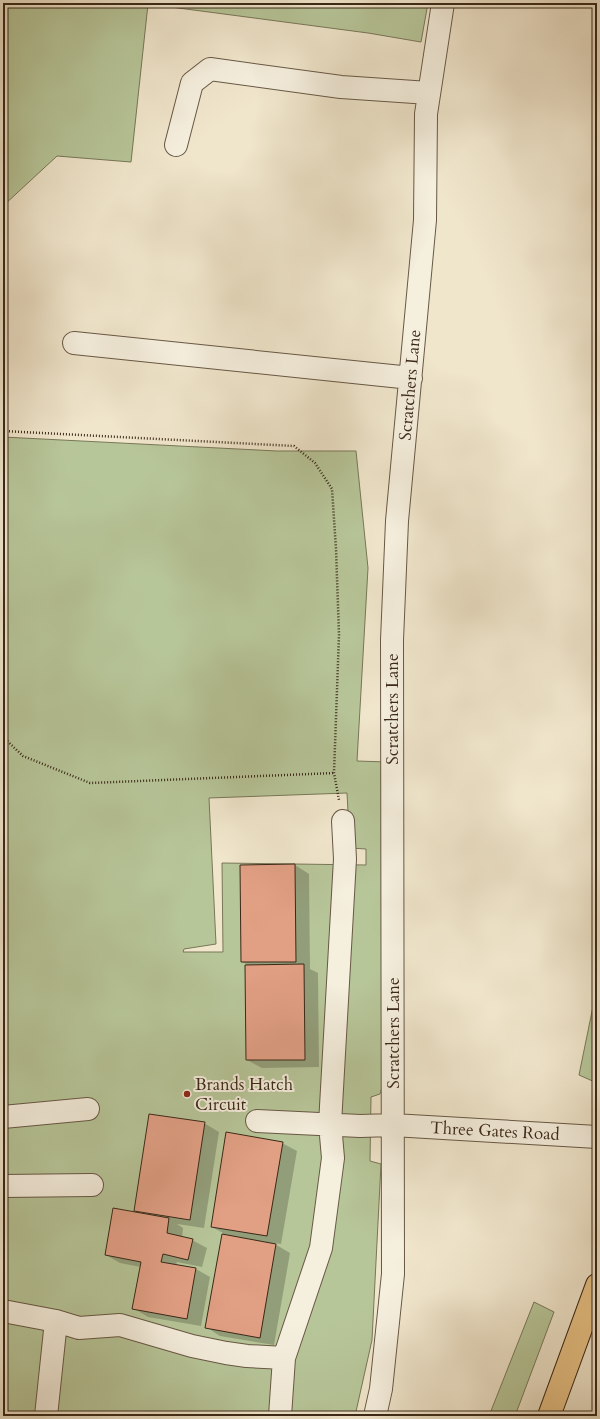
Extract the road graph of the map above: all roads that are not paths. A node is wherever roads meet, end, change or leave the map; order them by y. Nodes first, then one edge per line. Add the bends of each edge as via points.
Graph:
1 (443, 3) edge
2 (429, 93) junction
3 (176, 145) dead end
4 (74, 343) dead end
5 (411, 378) junction
6 (343, 821) road end
7 (88, 1109) dead end
8 (3, 1117) edge
9 (257, 1121) dead end
10 (330, 1124) junction
11 (393, 1125) junction
12 (597, 1137) edge
13 (92, 1185) dead end
14 (3, 1186) edge
15 (597, 1285) edge
16 (3, 1311) edge
17 (56, 1321) junction
18 (284, 1358) junction
19 (46, 1416) edge
20 (280, 1416) edge
21 (375, 1416) edge
22 (549, 1416) edge

1 - 2 street, Scratchers Lane
2 - 3 street via 341,87 210,69 192,83
2 - 5 street, Scratchers Lane via 426,114 425,220
4 - 5 street
5 - 11 street, Scratchers Lane via 397,521 392,640
6 - 10 street via 345,860
7 - 8 street
9 - 10 street, Three Gates Road
10 - 11 street, Three Gates Road
10 - 18 street via 333,1158 321,1248
11 - 12 street, Three Gates Road
11 - 21 street, Scratchers Lane via 393,1274 381,1389
13 - 14 street
15 - 22 highway
16 - 17 street
17 - 18 street via 79,1328 120,1325 226,1353
17 - 19 street
18 - 20 street

